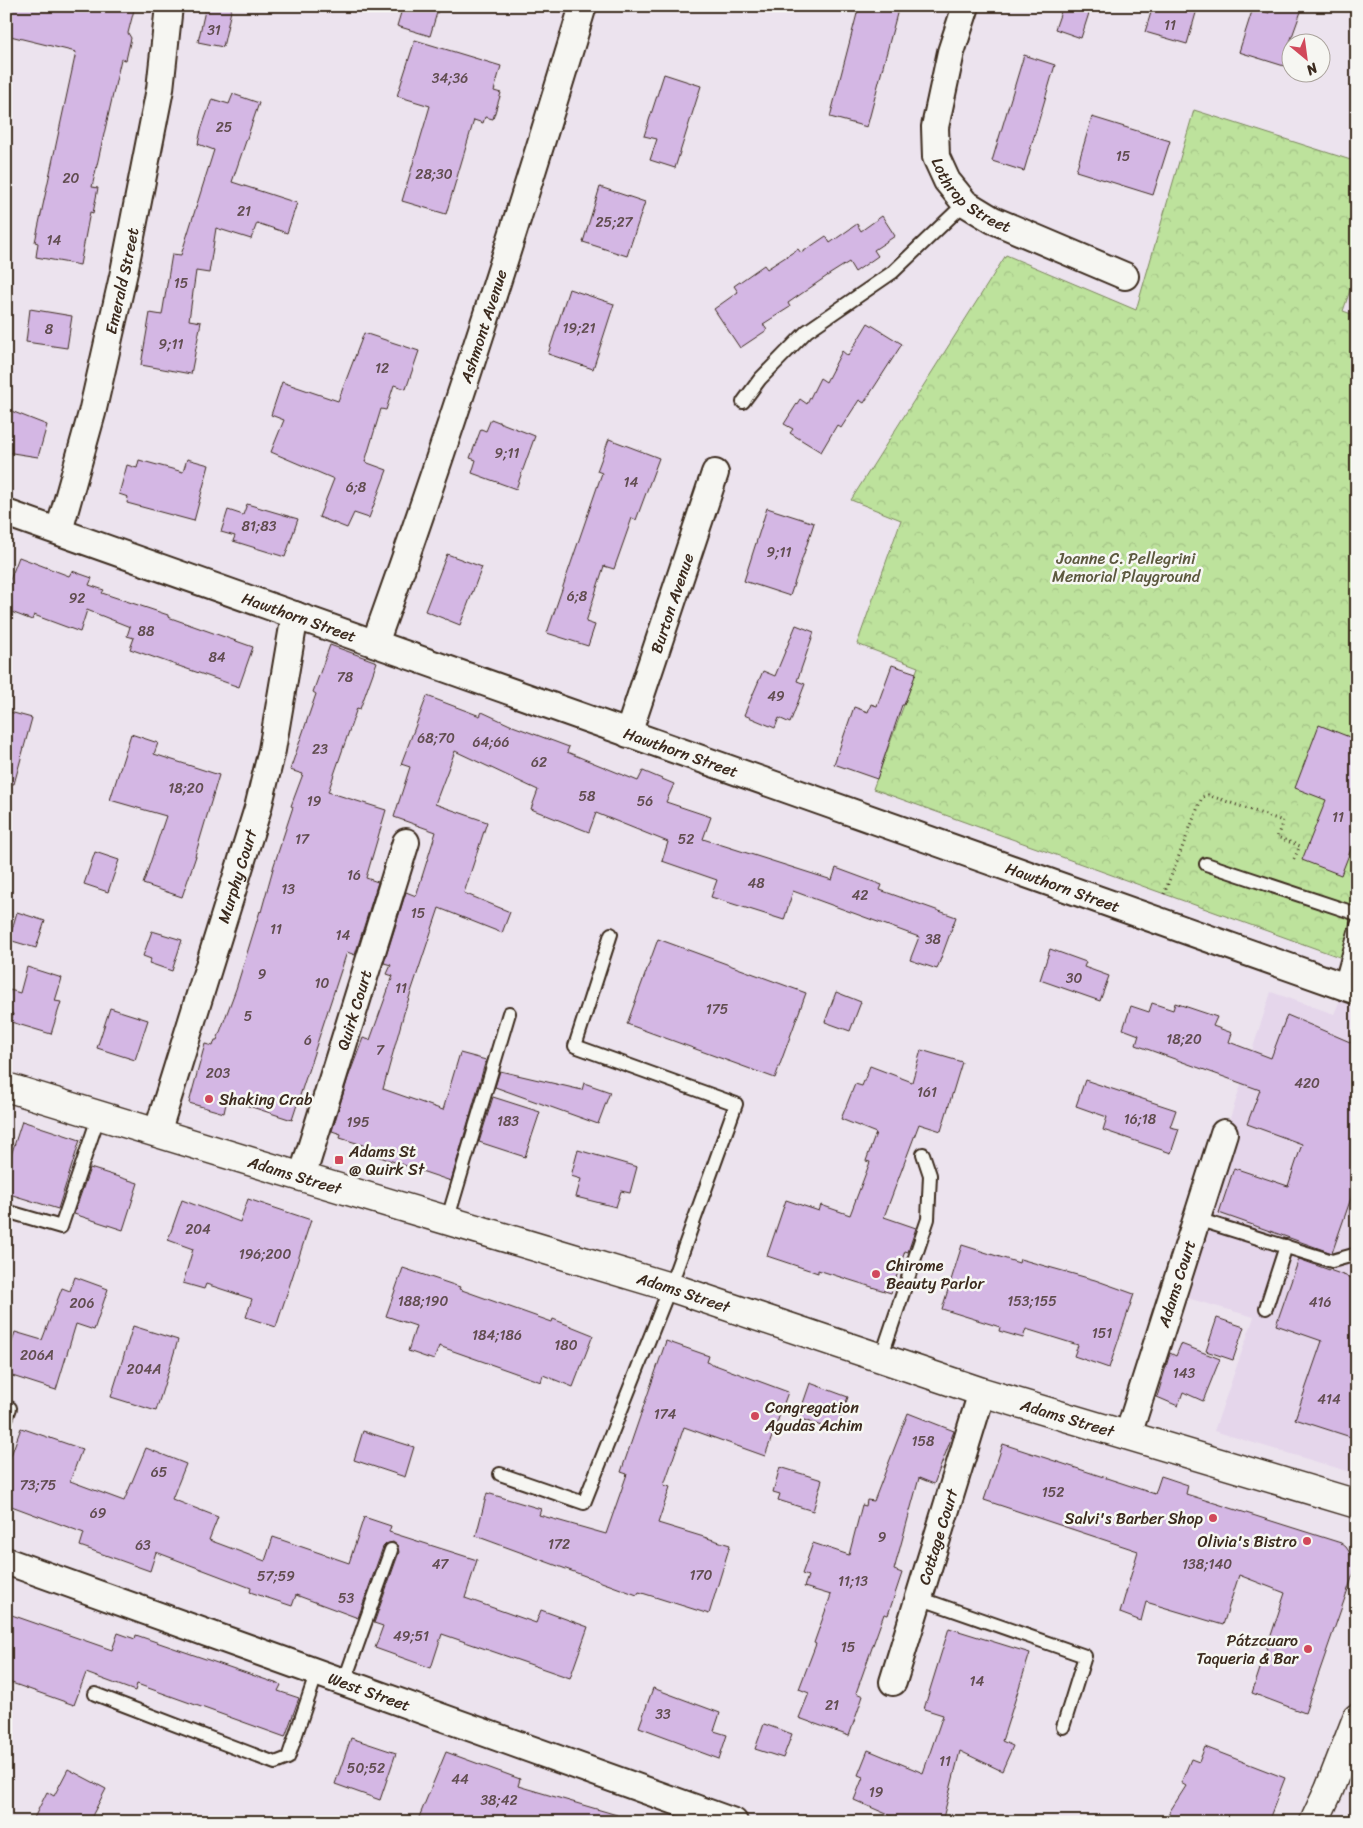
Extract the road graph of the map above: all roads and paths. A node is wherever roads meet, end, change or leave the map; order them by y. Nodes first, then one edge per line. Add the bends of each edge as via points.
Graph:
1 (583, 6) edge
2 (966, 6) edge
3 (168, 17) edge
4 (965, 203) junction
5 (1125, 276) dead end
6 (743, 402) dead end
7 (715, 473) dead end
8 (6, 513) edge
9 (59, 531) junction
10 (295, 615) junction
11 (375, 643) junction
12 (628, 734) junction
13 (406, 842) dead end
14 (1294, 859) dead end
15 (1206, 864) dead end
16 (1164, 894) dead end
17 (1357, 914) edge
18 (1357, 925) edge
19 (611, 934) dead end
20 (1349, 988) edge
21 (509, 1013) dead end
22 (6, 1087) edge
23 (99, 1115) junction
24 (157, 1133) junction
25 (1224, 1133) dead end
26 (923, 1154) dead end
27 (302, 1178) junction
28 (6, 1211) edge
29 (1197, 1219) junction
30 (447, 1221) junction
31 (1286, 1246) junction
32 (1357, 1254) edge
33 (670, 1287) junction
34 (1266, 1308) dead end
35 (881, 1358) junction
36 (982, 1392) junction
37 (1128, 1434) junction
38 (500, 1474) dead end
39 (1357, 1504) edge
40 (392, 1550) dead end
41 (6, 1561) edge
42 (919, 1598) junction
43 (317, 1672) junction
44 (344, 1682) junction
45 (893, 1682) dead end
46 (95, 1694) dead end
47 (1357, 1718) edge
48 (1063, 1727) dead end
49 (734, 1822) edge
50 (1314, 1822) edge

1 - 11 street, Ashmont Avenue via 520,211
2 - 4 street, Lothrop Street via 951,52 935,127 936,157 947,182
3 - 9 street, Emerald Street via 160,89 122,281 92,413
4 - 5 street, Lothrop Street via 993,220
4 - 6 lane via 893,272 807,330 760,379
7 - 12 street, Burton Avenue
8 - 9 street, Hawthorn Street
9 - 10 street, Hawthorn Street
10 - 11 street, Hawthorn Street
10 - 24 street, Murphy Court via 272,750 258,808
11 - 12 street, Hawthorn Street
12 - 20 street, Hawthorn Street
13 - 27 street, Quirk Court
14 - 16 path via 1300,846 1277,837 1283,821 1208,795 1202,798
15 - 17 lane
18 - 20 lane
19 - 33 lane via 575,1046 736,1104
21 - 30 lane
22 - 23 street, Adams Street
23 - 24 street, Adams Street
23 - 28 lane via 61,1227
24 - 27 street, Adams Street
25 - 29 street, Adams Court
26 - 35 lane via 930,1175 928,1219
27 - 30 street, Adams Street
29 - 31 lane
29 - 37 street, Adams Court
30 - 33 street, Adams Street
31 - 32 lane via 1332,1261
31 - 34 lane
33 - 35 street, Adams Street
33 - 38 lane via 584,1503
35 - 36 street, Adams Street
36 - 37 street, Adams Street
36 - 42 street, Cottage Court
37 - 39 street, Adams Street
40 - 44 lane
41 - 43 street, West Street
42 - 45 street, Cottage Court
42 - 48 lane via 1085,1656
43 - 44 street, West Street
43 - 46 lane via 288,1758 275,1764
44 - 49 street, West Street
47 - 50 street

